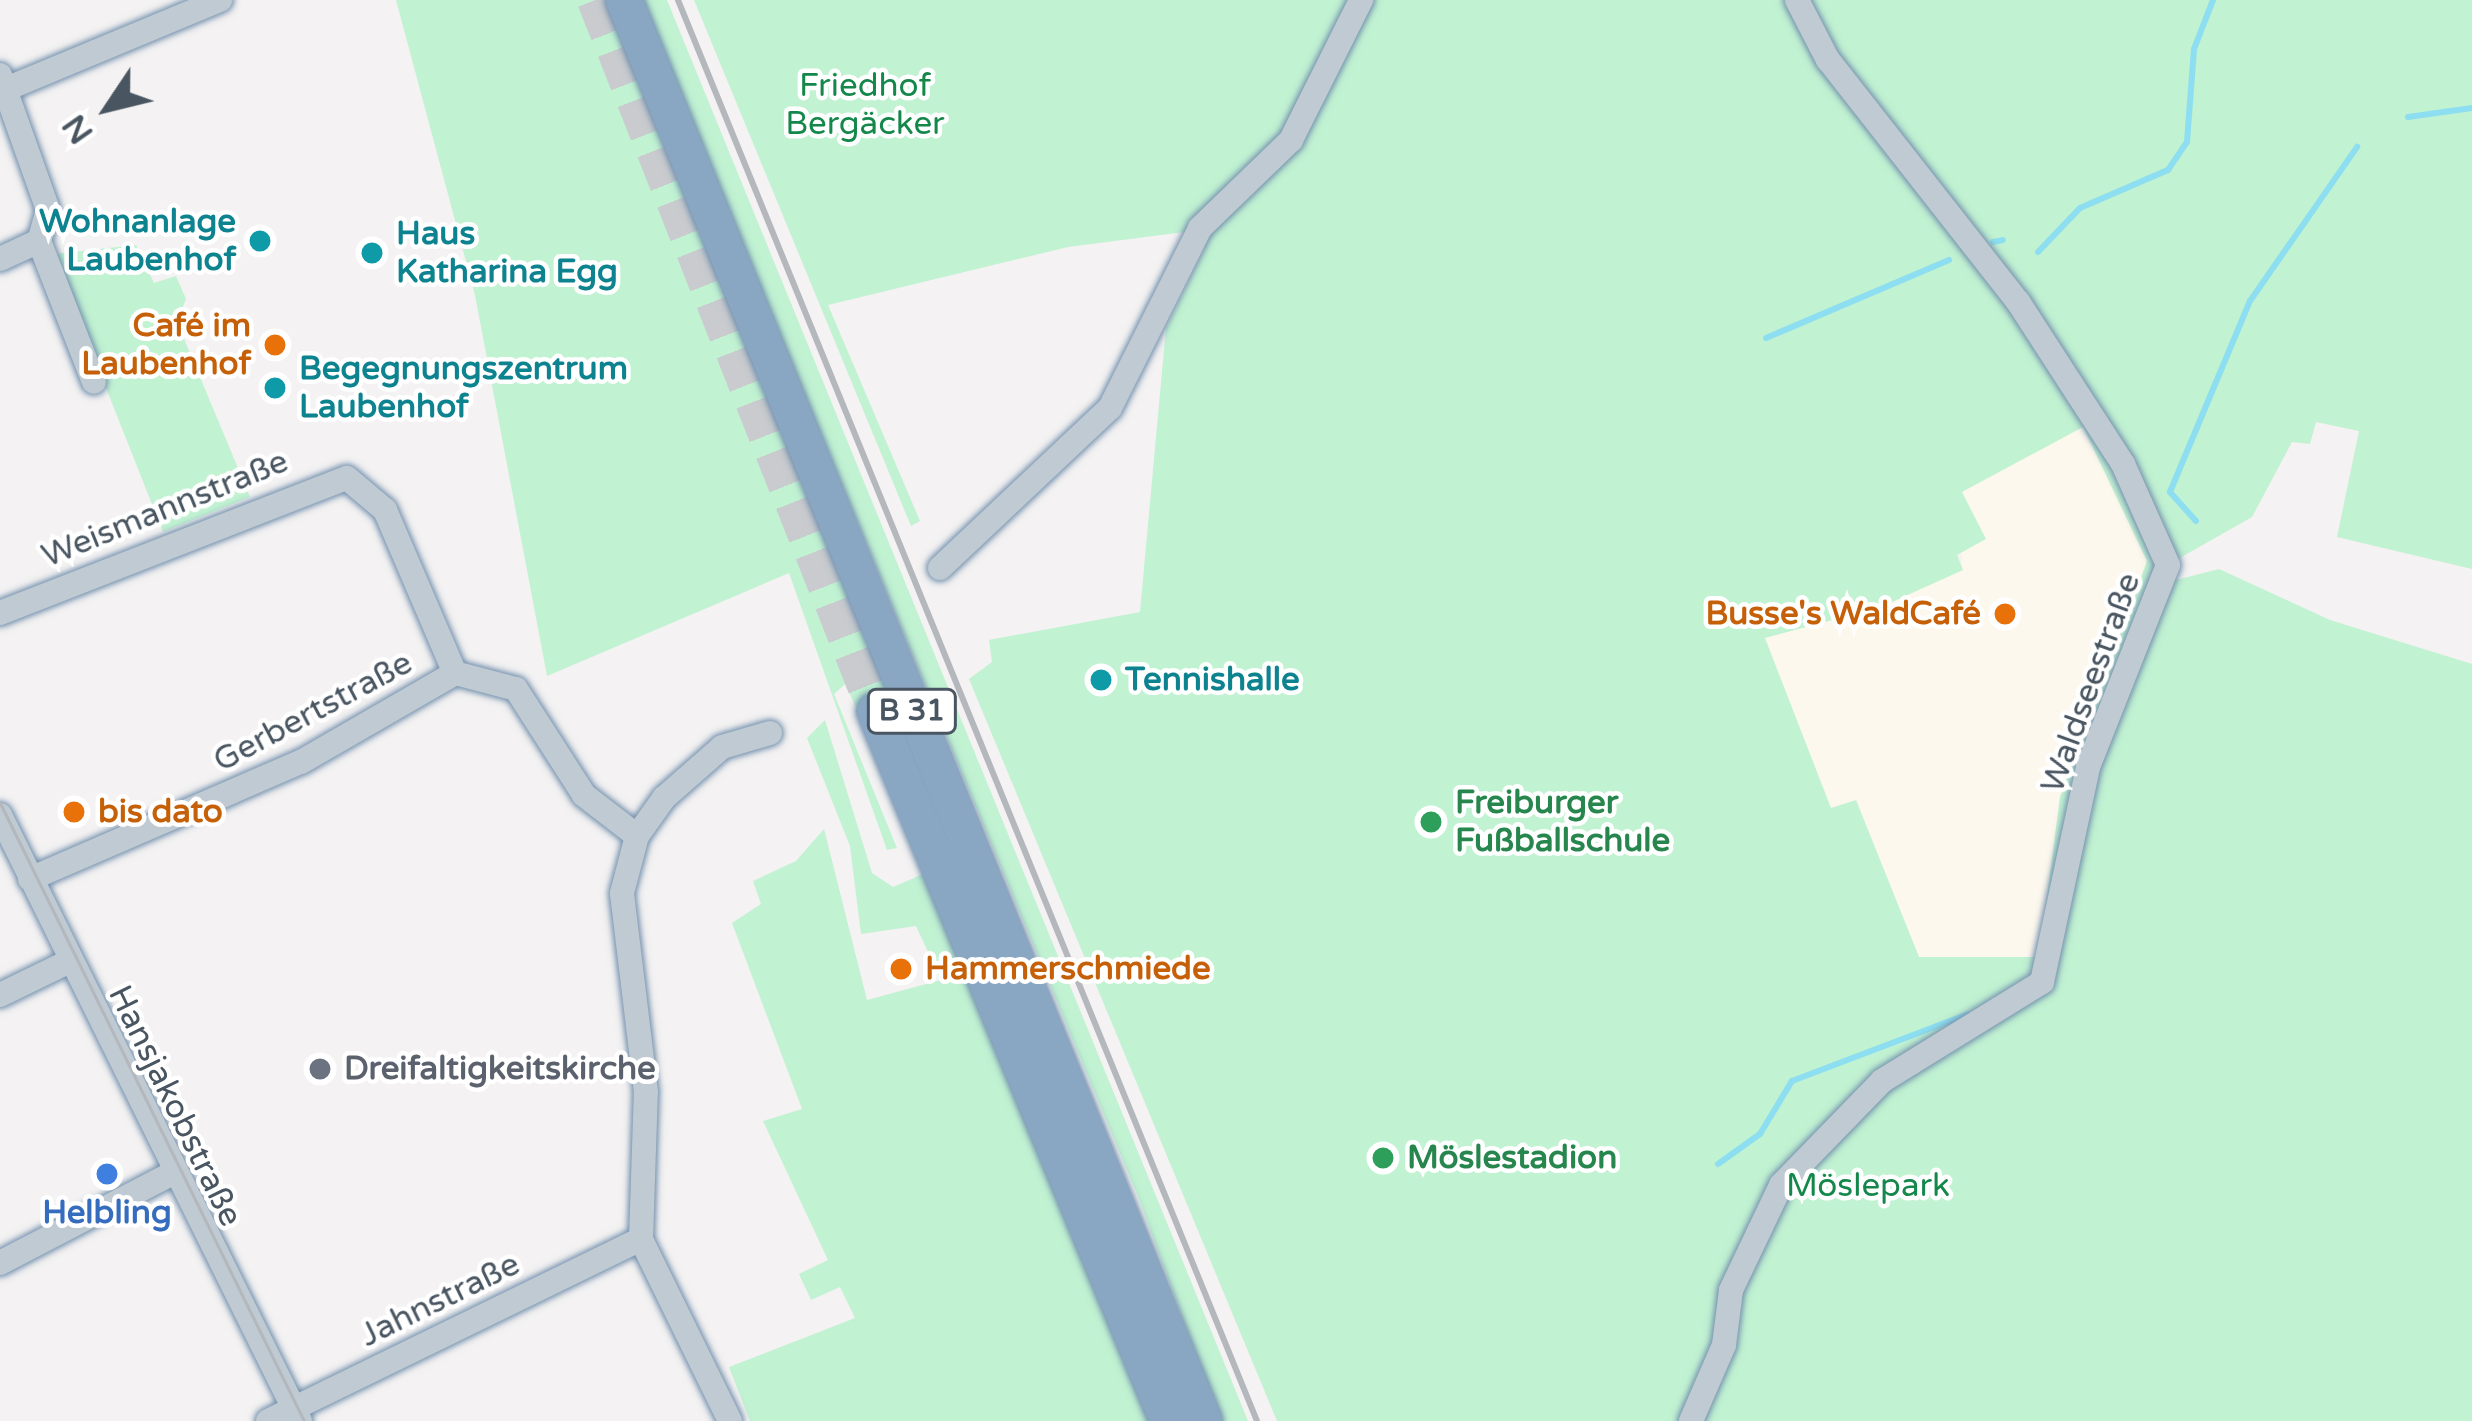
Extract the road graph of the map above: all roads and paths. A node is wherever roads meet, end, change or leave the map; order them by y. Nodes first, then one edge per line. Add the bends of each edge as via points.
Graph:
1 (220, 0) edge
2 (624, 0) edge
3 (1361, 0) edge
4 (1798, 0) edge
5 (3, 82) edge
6 (39, 241) junction
7 (0, 259) edge
8 (94, 382) dead end
9 (940, 568) dead end
10 (0, 613) edge
11 (455, 673) junction
12 (875, 711) tunnel mouth
13 (770, 733) dead end
14 (0, 815) edge
15 (637, 836) junction
16 (30, 879) junction
17 (68, 962) junction
18 (0, 995) edge
19 (171, 1174) junction
20 (641, 1239) junction
21 (0, 1263) edge
22 (297, 1414) edge
23 (268, 1421) edge
24 (730, 1421) edge
25 (1168, 1421) edge
26 (1204, 1421) edge
27 (1691, 1421) edge

1 - 5 street
2 - 26 highway, B 31
3 - 9 street via 1291,140 1200,228 1110,408
4 - 27 street, Waldseestraße via 1828,60 2030,321 2132,479 2168,565 2088,767 2042,982 1882,1081 1781,1185 1731,1290 1724,1345
5 - 6 street via 46,190
6 - 7 street
6 - 8 street
10 - 11 street, Weismannstraße via 346,478 385,510
11 - 15 street, Gerbertstraße via 515,689 584,795
11 - 16 street, Gerbertstraße via 301,762
12 - 25 highway, B 31
13 - 15 street via 722,747
14 - 16 street, Hansjakobstraße
15 - 20 street via 622,893 646,1092
16 - 17 street, Hansjakobstraße
17 - 18 street
17 - 19 street, Hansjakobstraße
19 - 21 street
19 - 22 street, Hansjakobstraße
20 - 22 street, Jahnstraße
20 - 24 street
22 - 23 street, Jahnstraße

